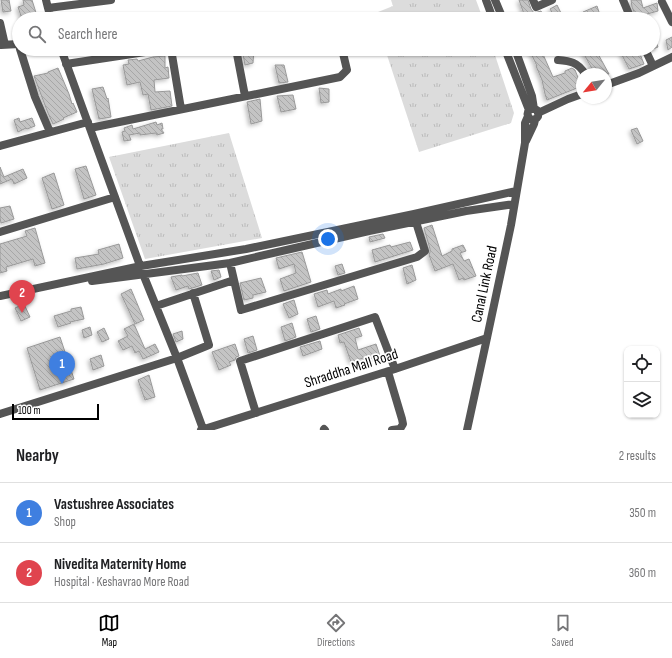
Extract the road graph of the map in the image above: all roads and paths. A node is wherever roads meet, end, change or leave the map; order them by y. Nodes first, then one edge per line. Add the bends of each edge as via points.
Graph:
1 (46, 0) edge
2 (111, 0) edge
3 (486, 0) edge
4 (495, 0) edge
5 (533, 0) edge
6 (552, 0) edge
7 (623, 0) edge
8 (662, 2) dead end
9 (48, 8) junction
10 (49, 12) edge
11 (490, 12) edge
12 (500, 12) edge
13 (628, 12) edge
14 (672, 22) edge
15 (0, 23) edge
16 (3, 45) edge
17 (22, 56) edge
18 (63, 56) edge
19 (119, 56) edge
20 (172, 56) edge
21 (237, 56) edge
22 (344, 56) edge
23 (508, 56) edge
24 (517, 56) edge
25 (648, 56) edge
26 (672, 57) edge
27 (558, 60) dead end
28 (66, 64) junction
29 (653, 66) junction
30 (580, 68) edge
31 (612, 83) edge
32 (245, 96) junction
33 (576, 96) edge
34 (568, 99) junction
35 (574, 106) dead end
36 (181, 109) junction
37 (533, 114) junction
38 (89, 124) junction
39 (50, 132) junction
40 (0, 146) edge
41 (516, 191) junction
42 (115, 197) junction
43 (514, 204) junction
44 (416, 222) junction
45 (0, 232) edge
46 (230, 263) junction
47 (142, 270) junction
48 (234, 280) junction
49 (193, 293) junction
50 (0, 296) edge
51 (0, 301) edge
52 (156, 306) junction
53 (487, 338) junction
54 (177, 358) junction
55 (391, 370) junction
56 (256, 413) junction
57 (0, 414) edge
58 (224, 427) edge
59 (202, 430) edge
60 (392, 430) edge
61 (466, 430) edge

1 - 9 street
2 - 9 street
3 - 11 street
4 - 12 street
5 - 6 street via 536,7
7 - 13 street
8 - 14 street
9 - 10 street
15 - 16 street
17 - 39 street via 35,97
18 - 28 street
19 - 28 street
20 - 36 street
21 - 32 street
22 - 32 street via 347,70 340,77
23 - 37 street
24 - 37 street via 532,96
25 - 29 street
26 - 29 street
27 - 30 street via 571,61
28 - 38 street
29 - 31 street
32 - 36 street
33 - 34 street
34 - 35 street
34 - 37 street
36 - 38 street
37 - 41 street, Canal Link Road via 525,123 525,143
38 - 39 street
38 - 42 street
39 - 40 street
41 - 43 street, Canal Link Road
41 - 47 street
42 - 45 street
42 - 47 street
43 - 44 street
43 - 53 street, Canal Link Road
44 - 46 street
44 - 48 street via 425,251 417,256 241,310
46 - 47 street
46 - 48 street
47 - 50 street
47 - 51 street
47 - 52 street
48 - 49 street
49 - 52 street
49 - 54 street via 210,345
52 - 54 street
53 - 55 street, Shraddha Mall Road
53 - 61 street, Canal Link Road
54 - 57 street
54 - 59 street
55 - 56 street, Shraddha Mall Road
55 - 56 street via 375,317 240,361
55 - 60 street via 403,424 400,429
56 - 58 street, Shraddha Mall Road
58 - 59 street, Shraddha Mall Road

